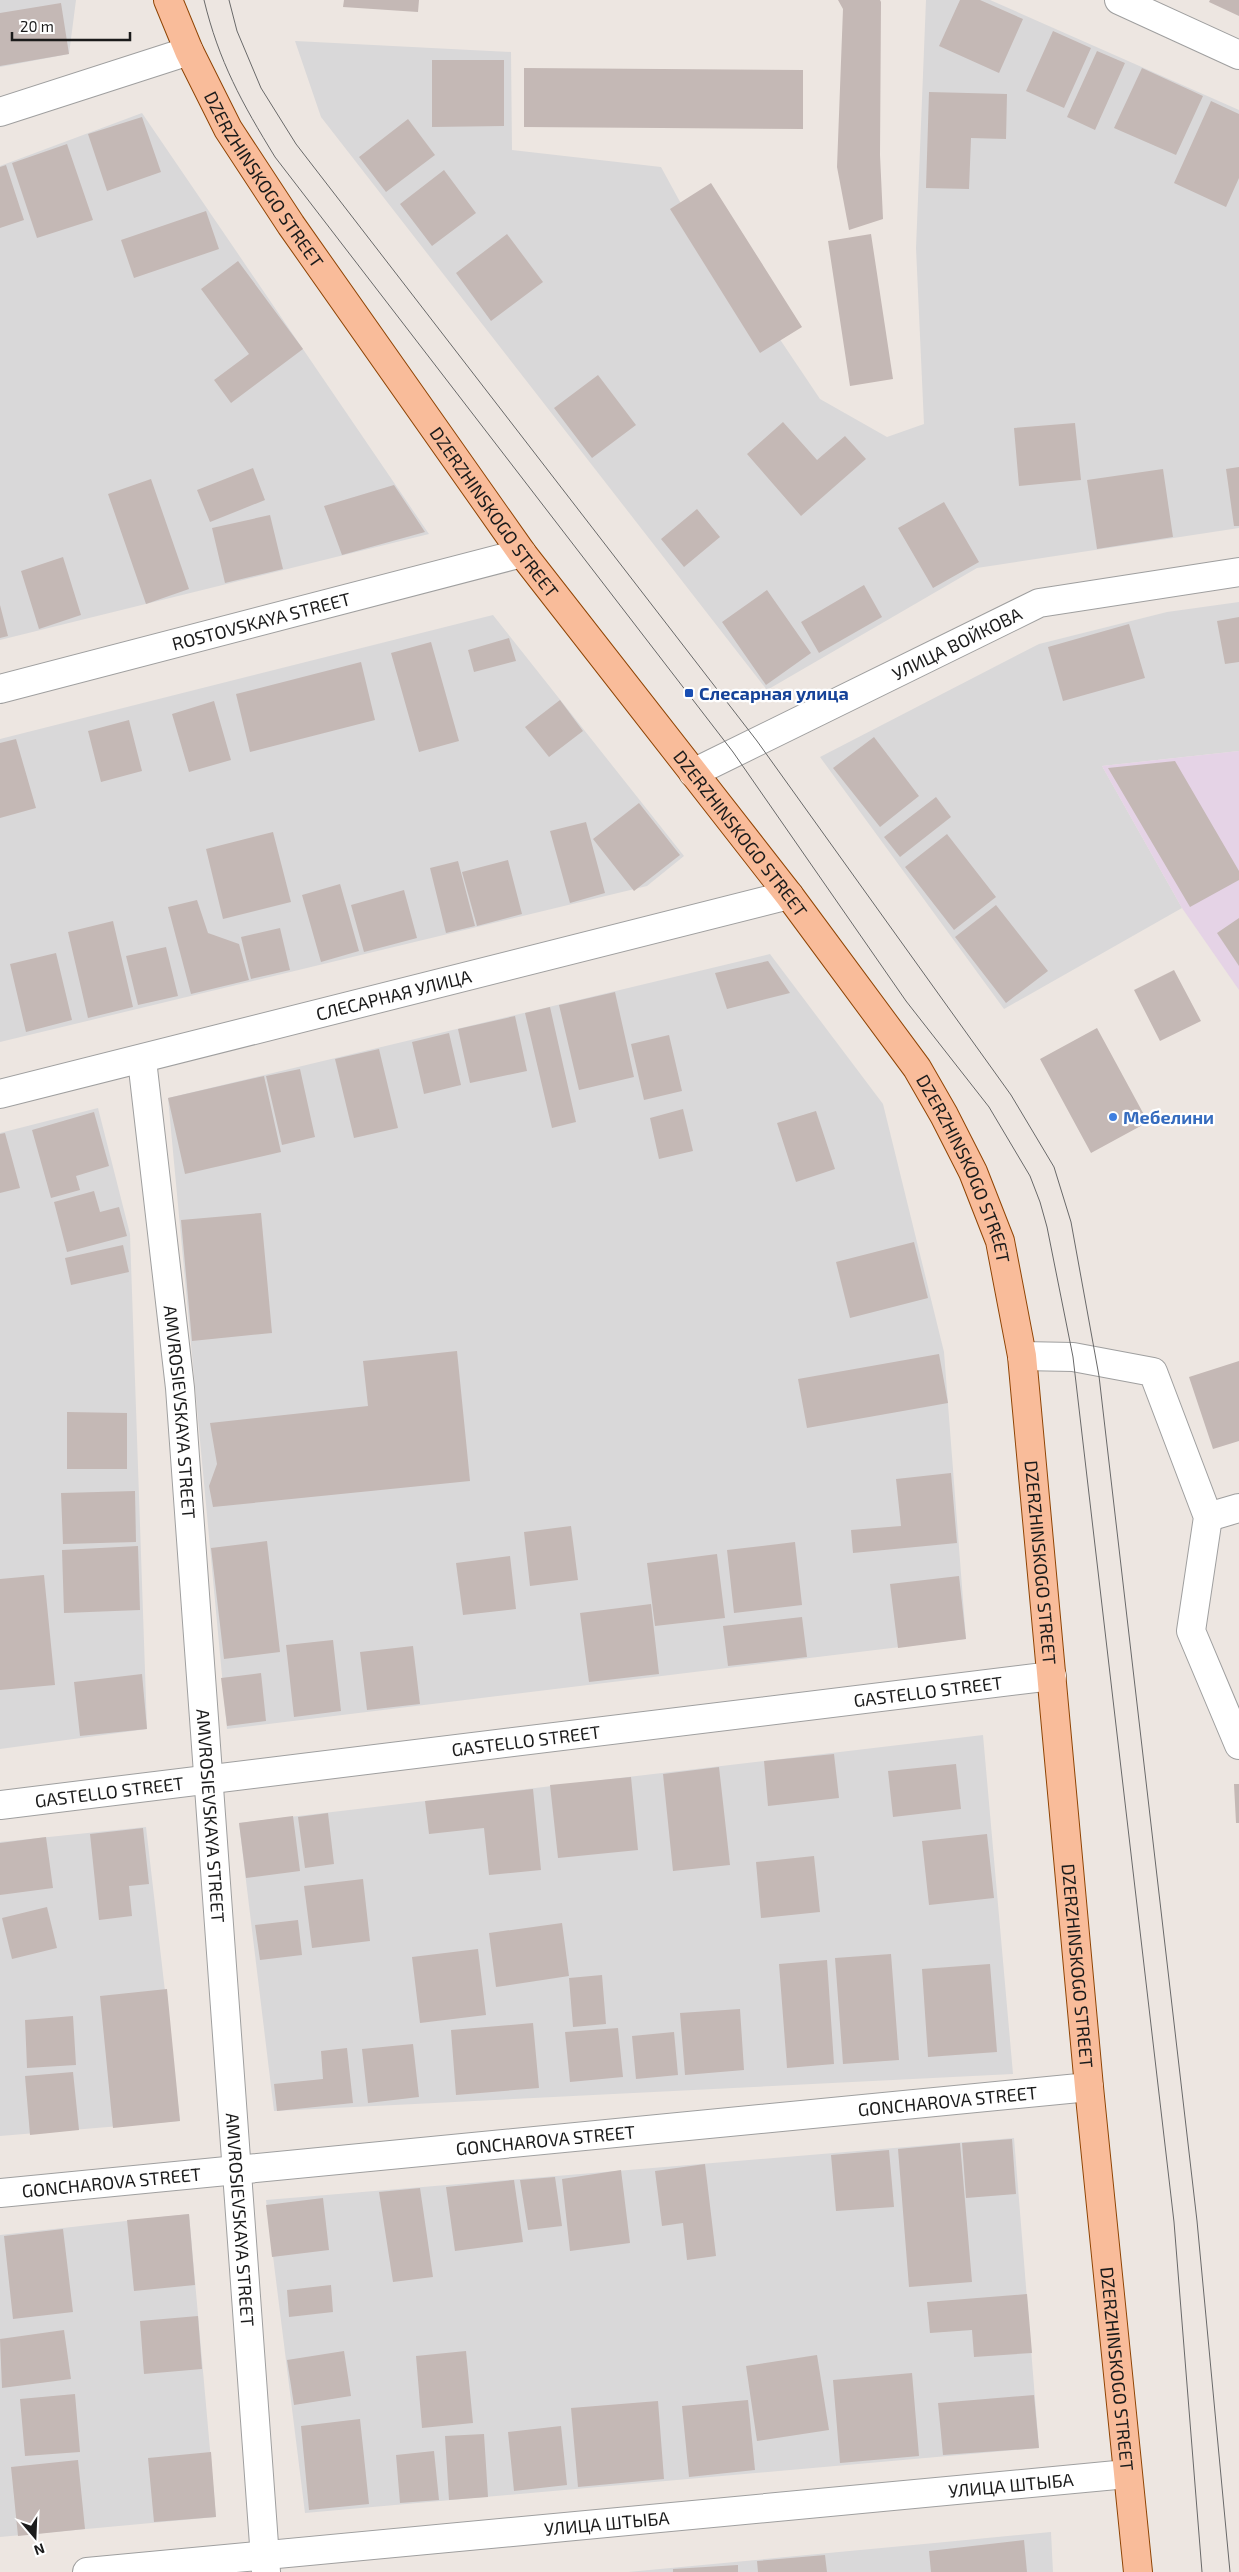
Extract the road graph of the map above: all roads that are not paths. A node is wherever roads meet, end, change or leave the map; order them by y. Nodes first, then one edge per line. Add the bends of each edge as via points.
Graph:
1 (168, 0) edge
2 (1119, 0) edge
3 (190, 51) junction
4 (1239, 55) edge
5 (0, 112) edge
6 (522, 553) junction
7 (1239, 572) edge
8 (0, 689) edge
9 (693, 773) junction
10 (789, 895) junction
11 (142, 1060) junction
12 (0, 1094) edge
13 (1022, 1356) junction
14 (1239, 1508) edge
15 (1208, 1517) junction
16 (1052, 1676) junction
17 (1239, 1745) edge
18 (208, 1780) junction
19 (0, 1805) edge
20 (1089, 2087) junction
21 (237, 2171) junction
22 (0, 2194) edge
23 (1127, 2474) junction
24 (265, 2564) edge
25 (87, 2572) edge
26 (1138, 2572) edge

1 - 3 main road, DZERZHINSKOGO STREET
2 - 4 street
3 - 5 street
3 - 6 main road, DZERZHINSKOGO STREET via 228,128 291,224
6 - 8 street, ROSTOVSKAYA STREET
6 - 9 main road, DZERZHINSKOGO STREET
7 - 9 street, УЛИЦА ВОЙКОВА via 1039,603
9 - 10 main road, DZERZHINSKOGO STREET
10 - 11 street, СЛЕСАРНАЯ УЛИЦА
10 - 13 main road, DZERZHINSKOGO STREET via 917,1068 973,1172 1000,1241
11 - 12 street, СЛЕСАРНАЯ УЛИЦА
11 - 18 street, AMVROSIEVSKAYA STREET via 180,1388
13 - 15 street via 1073,1357 1153,1372
13 - 16 main road, DZERZHINSKOGO STREET
14 - 15 street
15 - 17 street via 1191,1631
16 - 18 street, GASTELLO STREET
16 - 20 main road, DZERZHINSKOGO STREET
18 - 19 street, GASTELLO STREET
18 - 21 street, AMVROSIEVSKAYA STREET
20 - 21 street, GONCHAROVA STREET
20 - 23 main road, DZERZHINSKOGO STREET
21 - 22 street, GONCHAROVA STREET
21 - 24 street, AMVROSIEVSKAYA STREET
23 - 24 street, УЛИЦА ШТЫБА
23 - 26 main road, DZERZHINSKOGO STREET
24 - 25 street, УЛИЦА ШТЫБА

